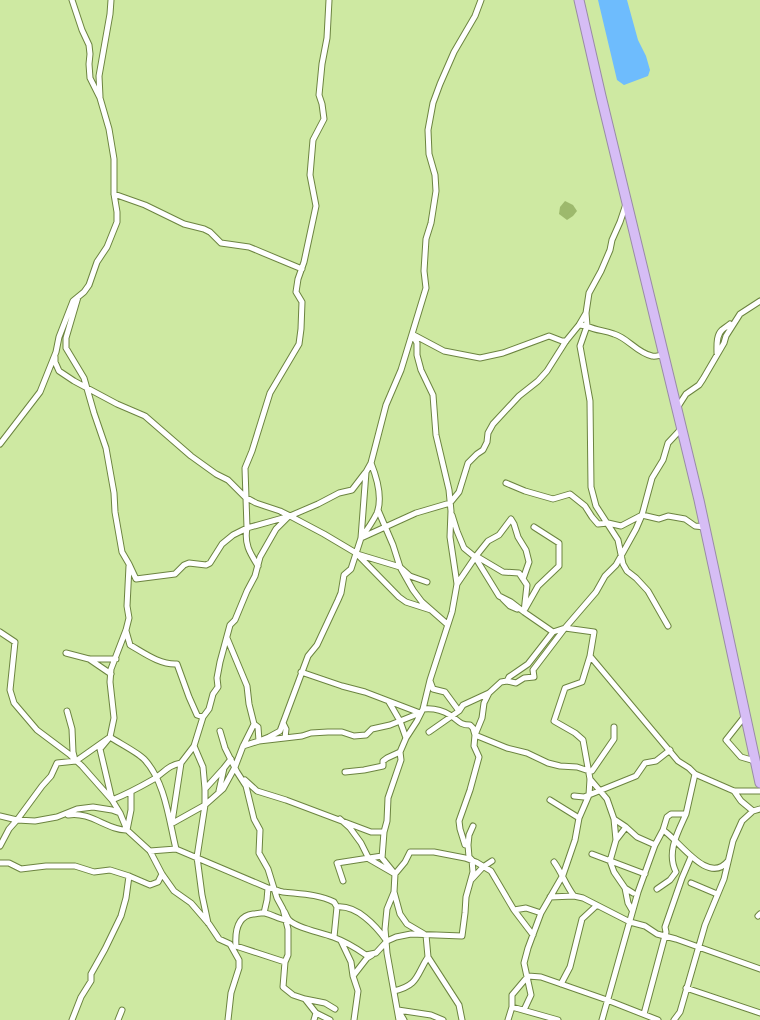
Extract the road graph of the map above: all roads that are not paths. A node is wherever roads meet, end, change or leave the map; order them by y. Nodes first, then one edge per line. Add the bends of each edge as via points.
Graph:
1 (72, 0) edge
2 (111, 0) edge
3 (329, 0) edge
4 (481, 0) edge
5 (579, 0) edge
6 (100, 98) junction
7 (114, 194) junction
8 (626, 201) junction
9 (302, 269) junction
10 (78, 297) junction
11 (760, 301) edge
12 (586, 313) junction
13 (579, 325) junction
14 (587, 326) junction
15 (412, 334) junction
16 (566, 341) junction
17 (56, 352) junction
18 (664, 355) junction
19 (87, 388) junction
20 (677, 408) junction
21 (682, 428) junction
22 (0, 444) edge
23 (371, 463) junction
24 (366, 472) junction
25 (506, 483) dead end
26 (245, 497) junction
27 (450, 503) junction
28 (378, 510) junction
29 (451, 511) junction
30 (642, 515) junction
31 (290, 516) junction
32 (608, 523) junction
33 (385, 526) junction
34 (534, 527) dead end
35 (705, 527) junction
36 (247, 528) junction
37 (361, 538) junction
38 (356, 553) junction
39 (621, 553) junction
40 (476, 556) junction
41 (129, 564) junction
42 (258, 566) junction
43 (400, 567) junction
44 (523, 579) junction
45 (426, 582) dead end
46 (457, 584) junction
47 (431, 610) junction
48 (524, 612) junction
49 (447, 624) junction
50 (668, 626) dead end
51 (565, 628) junction
52 (126, 630) junction
53 (0, 632) edge
54 (553, 632) junction
55 (227, 638) junction
56 (66, 653) dead end
57 (590, 656) junction
58 (89, 659) junction
59 (116, 659) junction
60 (301, 672) junction
61 (111, 674) junction
62 (430, 680) junction
63 (506, 681) junction
64 (489, 693) junction
65 (389, 702) junction
66 (67, 711) dead end
67 (421, 711) junction
68 (459, 711) junction
69 (452, 716) junction
70 (746, 716) junction
71 (203, 717) junction
72 (400, 721) junction
73 (283, 723) junction
74 (254, 724) junction
75 (614, 727) dead end
76 (220, 731) dead end
77 (429, 732) dead end
78 (475, 735) junction
79 (110, 737) junction
80 (285, 738) junction
81 (406, 738) junction
82 (259, 741) junction
83 (194, 746) junction
84 (243, 746) junction
85 (670, 750) junction
86 (400, 752) junction
87 (231, 759) junction
88 (76, 761) junction
89 (755, 761) junction
90 (181, 764) junction
91 (235, 767) junction
92 (224, 768) junction
93 (345, 772) dead end
94 (589, 772) junction
95 (694, 774) junction
96 (157, 777) junction
97 (241, 777) junction
98 (590, 779) junction
99 (760, 783) edge
100 (205, 789) junction
101 (600, 790) junction
102 (734, 791) junction
103 (760, 791) edge
104 (219, 792) junction
105 (131, 793) junction
106 (589, 795) junction
107 (574, 796) dead end
108 (112, 800) junction
109 (550, 800) dead end
110 (205, 805) junction
111 (760, 809) edge
112 (753, 811) junction
113 (120, 813) junction
114 (686, 814) junction
115 (0, 816) edge
116 (57, 817) junction
117 (579, 818) junction
118 (340, 819) junction
119 (614, 819) junction
120 (17, 820) junction
121 (171, 824) junction
122 (473, 826) dead end
123 (626, 827) junction
124 (127, 830) junction
125 (663, 830) junction
126 (384, 832) junction
127 (616, 840) junction
128 (674, 840) junction
129 (468, 845) junction
130 (655, 845) junction
131 (0, 846) edge
132 (176, 849) junction
133 (150, 851) junction
134 (592, 854) dead end
135 (382, 856) junction
136 (197, 857) junction
137 (691, 857) junction
138 (369, 859) junction
139 (730, 859) junction
140 (472, 860) junction
141 (610, 861) junction
142 (554, 862) dead end
143 (0, 863) edge
144 (483, 867) junction
145 (491, 871) junction
146 (162, 874) junction
147 (395, 874) junction
148 (644, 874) junction
149 (563, 875) junction
150 (129, 876) junction
151 (343, 881) dead end
152 (470, 881) junction
153 (691, 883) dead end
154 (271, 888) junction
155 (625, 888) junction
156 (657, 889) dead end
157 (394, 892) junction
158 (635, 893) junction
159 (717, 894) junction
160 (574, 896) junction
161 (627, 896) junction
162 (550, 897) junction
163 (596, 906) junction
164 (337, 907) junction
165 (514, 910) junction
166 (632, 910) junction
167 (264, 913) junction
168 (542, 913) junction
169 (287, 920) junction
170 (630, 922) junction
171 (209, 924) junction
172 (426, 935) junction
173 (533, 935) junction
174 (665, 935) junction
175 (334, 937) junction
176 (341, 941) junction
177 (387, 941) junction
178 (230, 944) junction
179 (236, 946) junction
180 (698, 947) junction
181 (376, 952) junction
182 (428, 957) junction
183 (285, 962) junction
184 (760, 969) edge
185 (353, 976) junction
186 (528, 976) junction
187 (561, 984) junction
188 (686, 988) junction
189 (394, 990) junction
190 (305, 999) junction
191 (607, 1000) junction
192 (512, 1007) junction
193 (335, 1009) dead end
194 (122, 1010) dead end
195 (398, 1010) junction
196 (524, 1010) junction
197 (680, 1012) junction
198 (316, 1013) junction
199 (760, 1013) edge
200 (644, 1014) junction
201 (228, 1017) edge
202 (548, 1018) edge
203 (72, 1020) edge
204 (118, 1020) edge
205 (231, 1020) edge
206 (314, 1020) edge
207 (330, 1020) edge
208 (354, 1020) edge
209 (399, 1020) edge
210 (404, 1020) edge
211 (443, 1020) edge
212 (462, 1020) edge
213 (508, 1020) edge
214 (558, 1020) edge
215 (602, 1020) edge
216 (658, 1020) edge
217 (674, 1020) edge
218 (681, 1020) edge

1 - 6 street via 89,45 90,78
2 - 6 street via 99,76
3 - 9 street via 319,95 324,119 314,140 310,175 316,206
4 - 15 street via 475,16 454,52 433,103 428,130 429,154 436,191 426,239 426,288
5 - 8 highway
6 - 7 street via 114,159
7 - 9 street via 184,224 204,229 221,243 249,247
7 - 10 street via 117,222 107,247 97,262 89,285
8 - 12 street via 610,250 589,293
8 - 18 highway
9 - 26 street via 296,292 302,302 299,344 270,393 245,468
10 - 17 street via 73,301
10 - 19 street via 66,338 66,348
11 - 20 street via 734,321 699,385 686,394
12 - 13 street
12 - 14 street
13 - 14 street
13 - 16 street
14 - 18 street via 627,340 638,350 652,356
14 - 32 street via 580,346 590,401 591,487 596,506
15 - 16 street via 444,351 480,358 503,353 549,336
15 - 23 street via 401,370 386,405
15 - 27 street via 417,343 421,370 433,395 434,423
16 - 27 street via 547,371 492,424 483,450 468,464 459,492
17 - 19 street via 55,362 58,371
17 - 22 street via 40,392
18 - 20 highway
19 - 26 street via 145,416 191,456 228,480
19 - 41 street via 106,448 122,552
20 - 21 highway
21 - 30 street via 668,442 663,460 652,478
21 - 35 highway
23 - 24 street
23 - 28 street via 378,485
24 - 31 street via 352,490 339,493
24 - 37 street
25 - 32 street via 553,499 570,494 585,506 598,524
26 - 31 street
26 - 36 street
27 - 29 street
27 - 33 street
28 - 33 street
28 - 37 street
29 - 40 street via 464,548
29 - 46 street via 450,537
30 - 32 street via 621,526
30 - 35 street via 659,519 668,516 685,519 695,526
30 - 39 street
31 - 36 street
31 - 38 street
31 - 42 street via 276,529 260,557
32 - 39 street via 618,540
33 - 37 street
33 - 43 street
34 - 48 street via 559,543 559,566 538,586
35 - 70 highway
36 - 41 street via 222,544 206,565 189,564 184,565 175,574 136,579
36 - 42 street via 245,537 249,552
37 - 38 street
38 - 43 street
38 - 47 street via 399,597
38 - 60 street via 351,569 344,575 338,600
39 - 50 street via 627,571 648,591
39 - 51 street via 616,565 605,576 596,592
40 - 44 street via 503,572 519,573
40 - 44 street via 488,541 499,535 511,519 530,562
40 - 46 street
40 - 48 street via 499,596 510,606
41 - 52 street via 126,606 129,618
42 - 55 street via 235,620 230,625
43 - 45 street via 410,576
43 - 47 street via 413,590
44 - 48 street via 527,585
46 - 49 street
47 - 49 street
48 - 54 street
49 - 62 street
51 - 54 street
51 - 57 street via 594,632
51 - 63 street via 533,670 534,677 524,678 516,683
52 - 59 street
52 - 71 street via 130,645 169,665 178,664 197,714
53 - 88 street via 15,642 10,690 14,703 37,730
54 - 63 street via 528,664
55 - 71 street via 217,678 218,687 212,694 209,710
55 - 74 street via 247,686
56 - 58 street
57 - 85 street
57 - 94 street via 582,682 565,688 554,721 583,740
58 - 59 street
58 - 61 street
59 - 61 street
60 - 65 street via 366,692
60 - 73 street
61 - 79 street via 114,718
62 - 67 street
62 - 68 street via 433,689 445,692
63 - 64 street via 501,682
64 - 68 street via 463,705
64 - 78 street
65 - 67 street
65 - 72 street
66 - 88 street
67 - 69 street via 436,709
67 - 72 street
67 - 81 street
68 - 69 street
69 - 77 street
69 - 78 street via 455,720 470,725
70 - 89 highway
70 - 89 street via 726,740 741,757
71 - 83 street
72 - 80 street via 372,729 366,735 328,732
72 - 81 street
73 - 80 street via 286,729
73 - 82 street via 280,731
74 - 82 street via 258,727
74 - 84 street
75 - 94 street via 614,739
76 - 87 street
78 - 94 street via 548,763 577,767
78 - 129 street via 474,746 479,757 459,821 465,845
79 - 88 street
79 - 96 street via 143,758
79 - 108 street via 100,749
80 - 82 street
81 - 86 street
82 - 84 street
83 - 90 street
83 - 100 street via 203,767
84 - 91 street
85 - 95 street via 678,761
85 - 101 street via 656,761 645,763 636,776
86 - 93 street via 386,758 383,766
86 - 126 street via 401,760 388,798
87 - 91 street
87 - 92 street
88 - 108 street
88 - 120 street via 57,763 51,776
89 - 99 highway
90 - 96 street via 172,765
90 - 121 street
91 - 97 street
91 - 104 street
92 - 100 street
92 - 104 street
94 - 98 street
95 - 102 street
95 - 114 street
96 - 105 street
96 - 121 street
97 - 118 street via 257,792
97 - 154 street via 260,830 259,853 271,876
98 - 101 street
98 - 106 street
100 - 110 street
101 - 106 street
101 - 119 street via 607,799
102 - 103 street
102 - 112 street
104 - 110 street
105 - 108 street
105 - 124 street
106 - 107 street
106 - 117 street
108 - 113 street
109 - 117 street
110 - 121 street
110 - 136 street
111 - 112 street
112 - 139 street via 742,821 733,841
113 - 116 street via 93,807 77,809
113 - 124 street
114 - 125 street via 667,816
114 - 128 street
115 - 120 street
116 - 120 street via 35,821
116 - 124 street via 75,814 96,819 120,830
117 - 149 street via 575,840
118 - 126 street via 372,832
118 - 138 street via 361,843
119 - 123 street
119 - 127 street
120 - 131 street
121 - 132 street
122 - 129 street
123 - 127 street
123 - 130 street via 637,837
124 - 133 street
125 - 128 street
125 - 130 street
126 - 135 street
127 - 141 street
128 - 137 street
128 - 156 street via 672,865 676,872
129 - 140 street via 469,857
130 - 148 street
132 - 133 street
132 - 136 street
133 - 146 street
134 - 141 street
135 - 138 street
135 - 147 street
136 - 154 street
136 - 171 street
137 - 139 street via 700,864 716,869 724,866
137 - 174 street via 665,927
138 - 147 street
138 - 151 street via 337,863
139 - 159 street
140 - 144 street
140 - 147 street via 451,854 410,852
140 - 152 street via 473,872
141 - 148 street
141 - 155 street
142 - 149 street
143 - 150 street via 9,863 21,869 75,866 94,872 110,870
144 - 145 street
144 - 145 street via 492,861
144 - 152 street
145 - 165 street
146 - 150 street via 158,882 150,885
146 - 171 street via 174,891 191,904
147 - 157 street
148 - 158 street
149 - 160 street via 564,883
149 - 162 street
150 - 203 street via 121,916 91,974 91,981
152 - 172 street via 462,936
153 - 159 street
154 - 164 street via 330,900
154 - 167 street
154 - 169 street
155 - 158 street
155 - 161 street
157 - 172 street via 400,914 407,924
157 - 177 street via 387,909
158 - 161 street
158 - 166 street
159 - 180 street
160 - 162 street
160 - 163 street
161 - 166 street
162 - 168 street
163 - 170 street
163 - 187 street via 582,920 570,967
164 - 175 street
164 - 177 street via 344,906 363,915 377,927
165 - 168 street via 526,908
165 - 173 street
166 - 170 street
167 - 169 street
167 - 179 street via 247,915 240,920 237,926
168 - 173 street
169 - 175 street
169 - 183 street via 288,955
170 - 174 street
170 - 191 street
171 - 178 street via 219,939
172 - 177 street via 411,934
172 - 182 street
173 - 186 street via 524,963
174 - 180 street
174 - 200 street
175 - 176 street
176 - 181 street via 366,955
176 - 185 street via 351,962
177 - 181 street
177 - 189 street
178 - 179 street
178 - 201 street via 239,960 239,968 231,993
179 - 183 street
180 - 184 street
180 - 188 street
181 - 185 street via 367,958
182 - 189 street via 415,981 406,988
182 - 212 street via 459,1005
183 - 190 street via 284,987 293,995
185 - 208 street via 358,991
186 - 187 street via 541,977
186 - 192 street via 512,995
186 - 196 street via 531,995
187 - 191 street
188 - 197 street
188 - 199 street
189 - 195 street
190 - 193 street via 325,1003
190 - 198 street
191 - 200 street
191 - 215 street
192 - 196 street
192 - 213 street
194 - 204 street
195 - 209 street
195 - 210 street
195 - 211 street via 431,1014
196 - 202 street
197 - 217 street
197 - 218 street
198 - 206 street
198 - 207 street
200 - 216 street
201 - 205 street
202 - 214 street

